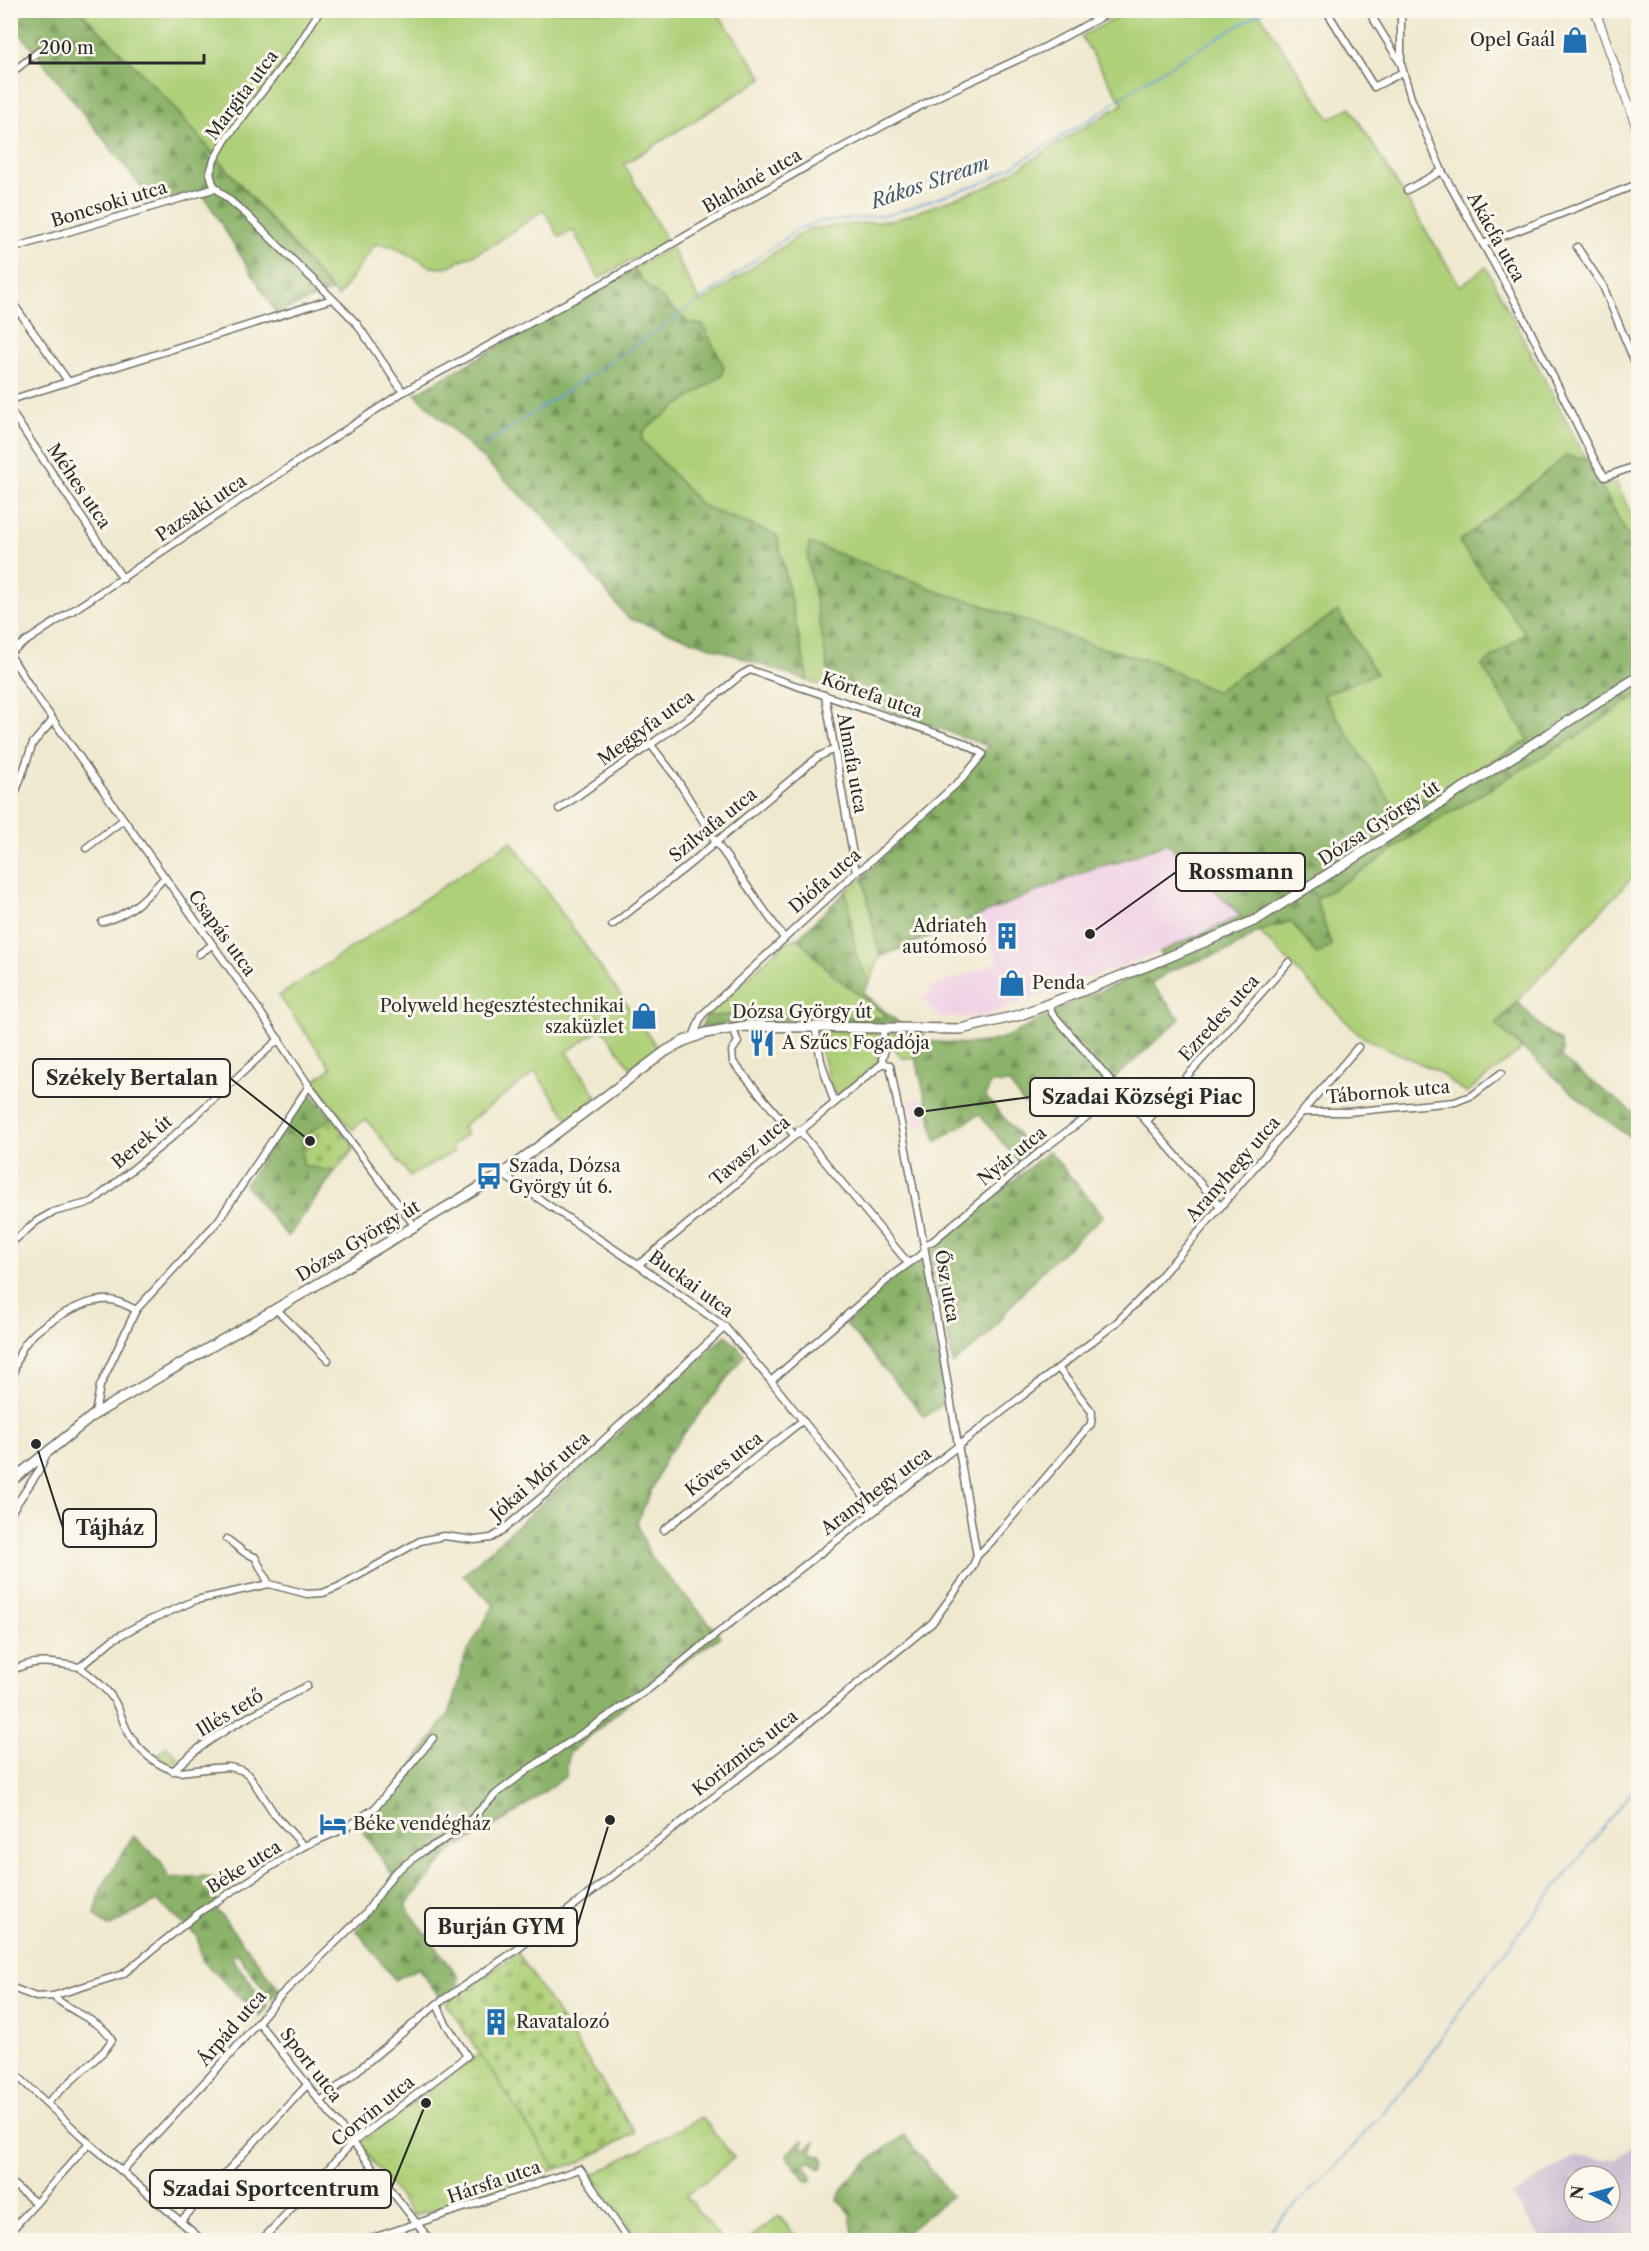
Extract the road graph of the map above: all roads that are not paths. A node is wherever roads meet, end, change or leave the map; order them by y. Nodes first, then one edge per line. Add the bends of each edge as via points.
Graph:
1 (320, 10) edge
2 (1114, 10) edge
3 (1326, 10) edge
4 (1368, 10) edge
5 (1401, 10) edge
6 (1595, 10) edge
7 (39, 51) dead end
8 (1401, 64) junction
9 (1403, 72) junction
10 (10, 74) edge
11 (1638, 131) edge
12 (1442, 171) junction
13 (1638, 184) edge
14 (216, 188) junction
15 (1407, 190) dead end
16 (1483, 244) junction
17 (1577, 247) dead end
18 (10, 249) edge
19 (10, 298) edge
20 (332, 298) junction
21 (1638, 370) edge
22 (68, 381) junction
23 (406, 391) junction
24 (10, 399) edge
25 (10, 410) edge
26 (1638, 465) edge
27 (123, 579) junction
28 (10, 654) edge
29 (13, 665) edge
30 (750, 670) joint
31 (10, 672) edge
32 (22, 674) junction
33 (1638, 677) edge
34 (825, 695) junction
35 (53, 720) junction
36 (651, 745) junction
37 (834, 749) junction
38 (983, 754) joint
39 (12, 803) edge
40 (559, 809) dead end
41 (123, 820) junction
42 (716, 842) junction
43 (86, 848) dead end
44 (856, 872) junction
45 (164, 878) junction
46 (102, 922) dead end
47 (612, 925) dead end
48 (783, 938) junction
49 (212, 945) junction
50 (199, 954) dead end
51 (1289, 962) dead end
52 (1049, 1004) junction
53 (815, 1026) junction
54 (732, 1027) junction
55 (884, 1028) junction
56 (693, 1037) junction
57 (279, 1039) junction
58 (1358, 1047) dead end
59 (883, 1062) junction
60 (1501, 1073) dead end
61 (309, 1086) junction
62 (1118, 1088) junction
63 (834, 1102) junction
64 (1304, 1112) junction
65 (1147, 1121) junction
66 (796, 1133) junction
67 (502, 1174) junction
68 (1220, 1206) junction
69 (414, 1225) junction
70 (10, 1244) edge
71 (925, 1248) junction
72 (908, 1263) junction
73 (638, 1264) junction
74 (276, 1309) junction
75 (136, 1310) junction
76 (725, 1327) junction
77 (328, 1360) dead end
78 (1059, 1369) junction
79 (771, 1381) junction
80 (10, 1396) edge
81 (94, 1414) junction
82 (802, 1421) junction
83 (959, 1447) junction
84 (47, 1451) junction
85 (10, 1482) edge
86 (875, 1510) junction
87 (10, 1514) edge
88 (664, 1530) dead end
89 (227, 1539) dead end
90 (977, 1556) junction
91 (268, 1584) junction
92 (80, 1667) junction
93 (10, 1672) edge
94 (307, 1686) dead end
95 (433, 1738) dead end
96 (173, 1771) junction
97 (304, 1846) junction
98 (369, 1909) joint
99 (10, 1987) edge
100 (53, 1996) junction
101 (437, 2004) junction
102 (258, 2022) junction
103 (10, 2069) edge
104 (307, 2085) junction
105 (321, 2101) junction
106 (48, 2102) junction
107 (89, 2143) junction
108 (352, 2143) junction
109 (122, 2171) junction
110 (10, 2182) edge
111 (36, 2204) junction
112 (181, 2221) junction
113 (417, 2224) junction
114 (10, 2232) edge
115 (423, 2232) junction
116 (202, 2241) edge
117 (262, 2241) edge
118 (367, 2241) edge
119 (415, 2241) edge
120 (430, 2241) edge
121 (628, 2241) edge

1 - 14 street, Margita utca via 217,153 210,169
2 - 23 street, Blaháné utca via 940,95 821,159
3 - 9 street via 1374,87
4 - 8 street, Akácfa utca
5 - 8 street
6 - 11 street
7 - 10 street
8 - 9 street, Akácfa utca
9 - 12 street, Akácfa utca
12 - 15 street
12 - 16 street, Akácfa utca
13 - 16 street
14 - 18 street, Boncsoki utca
14 - 20 street
16 - 26 street, Akácfa utca via 1605,477
17 - 21 street via 1603,286
19 - 22 street
20 - 22 street
20 - 23 street via 357,324
22 - 24 street
23 - 27 street, Pazsaki utca
25 - 27 street, Méhes utca
27 - 28 street, Pazsaki utca
28 - 29 street, Csapás utca
29 - 32 street, Csapás utca
30 - 34 street, Körtefa utca
30 - 36 street, Meggyfa utca
31 - 32 street
32 - 35 street, Csapás utca
33 - 52 main road, Dózsa György út via 1256,921
34 - 37 street, Almafa utca
34 - 38 street, Körtefa utca via 962,742
35 - 39 street via 33,743
35 - 41 street, Csapás utca
36 - 40 street, Meggyfa utca
36 - 42 street
37 - 42 street, Szilvafa utca via 818,757
37 - 44 street, Almafa utca
38 - 44 street, Diófa utca via 962,779
41 - 43 street
41 - 45 street, Csapás utca
42 - 47 street, Szilvafa utca
42 - 48 street
44 - 48 street, Diófa utca
45 - 46 street via 134,907
45 - 49 street, Csapás utca
48 - 56 street, Diófa utca via 702,1015
49 - 50 street
49 - 57 street, Csapás utca
51 - 65 street, Ezredes utca
52 - 55 main road, Dózsa György út via 961,1029
52 - 62 street via 1053,1014
53 - 54 main road, Dózsa György út
53 - 55 main road, Dózsa György út
53 - 63 street via 820,1061
54 - 56 main road, Dózsa György út
54 - 66 street via 738,1042 732,1052 733,1062
55 - 59 street, Ősz utca
56 - 67 main road, Dózsa György út via 654,1059
57 - 61 street, Csapás utca
57 - 70 street, Berek út via 170,1139 92,1202 53,1212
58 - 64 street, Aranyhegy utca
59 - 63 street, Tavasz utca
59 - 71 street, Ősz utca via 890,1065
60 - 64 street, Tábornok utca via 1473,1095 1455,1102
61 - 69 street, Csapás utca
61 - 75 street via 218,1221
62 - 65 street
62 - 71 street, Nyár utca
63 - 66 street, Tavasz utca
64 - 68 street, Aranyhegy utca
65 - 68 street
66 - 72 street
66 - 73 street, Tavasz utca
67 - 69 main road, Dózsa György út
67 - 73 street, Buckai utca
68 - 78 street, Aranyhegy utca via 1131,1308
69 - 74 main road, Dózsa György út
71 - 72 street, Nyár utca
71 - 83 street, Ősz utca
72 - 79 street, Nyár utca
73 - 76 street, Buckai utca
74 - 77 street
74 - 81 main road, Dózsa György út
75 - 80 street via 104,1300 55,1318 24,1344
75 - 81 street via 100,1386
76 - 79 street, Buckai utca
76 - 91 street, Jókai Mór utca via 498,1534 475,1540 444,1536 420,1541 323,1593 308,1594
78 - 83 street, Aranyhegy utca
78 - 90 street, Korizmics utca via 1092,1412 1091,1424
79 - 82 street, Buckai utca
81 - 84 main road, Dózsa György út
82 - 86 street, Buckai utca
82 - 88 street, Köves utca
83 - 86 street, Aranyhegy utca
83 - 90 street, Ősz utca
84 - 85 main road, Dózsa György út
84 - 87 street via 40,1469
86 - 98 street, Aranyhegy utca via 650,1688 529,1769 496,1794 459,1832 422,1852 394,1874
89 - 91 street via 255,1557
90 - 101 street, Korizmics utca via 932,1623 518,1949
91 - 92 street, Jókai Mór utca via 183,1604 112,1640
92 - 93 street via 31,1662
92 - 96 street via 111,1695 142,1751
94 - 96 street, Illés tető via 240,1722 187,1756
95 - 97 street, Béke utca via 375,1808 344,1829
96 - 97 street via 230,1767 242,1770
97 - 100 street, Béke utca via 201,1911 123,1974
98 - 102 street, Árpád utca
99 - 100 street, Béke utca via 36,1997
100 - 106 street, Béke utca via 109,2034 111,2040
101 - 105 street, Korizmics utca
101 - 108 street, Corvin utca via 467,2056
102 - 104 street, Sport utca
102 - 109 street, Árpád utca
103 - 106 street
104 - 105 street, Sport utca
104 - 112 street
105 - 108 street, Sport utca
106 - 107 street
107 - 109 street
107 - 111 street
108 - 113 street, Sport utca
108 - 117 street, Corvin utca
109 - 112 street
110 - 111 street
111 - 114 street
112 - 116 street
113 - 115 street, Sport utca
113 - 118 street, Hársfa utca
113 - 121 street, Hársfa utca via 580,2169
115 - 119 street
115 - 120 street, Sport utca

